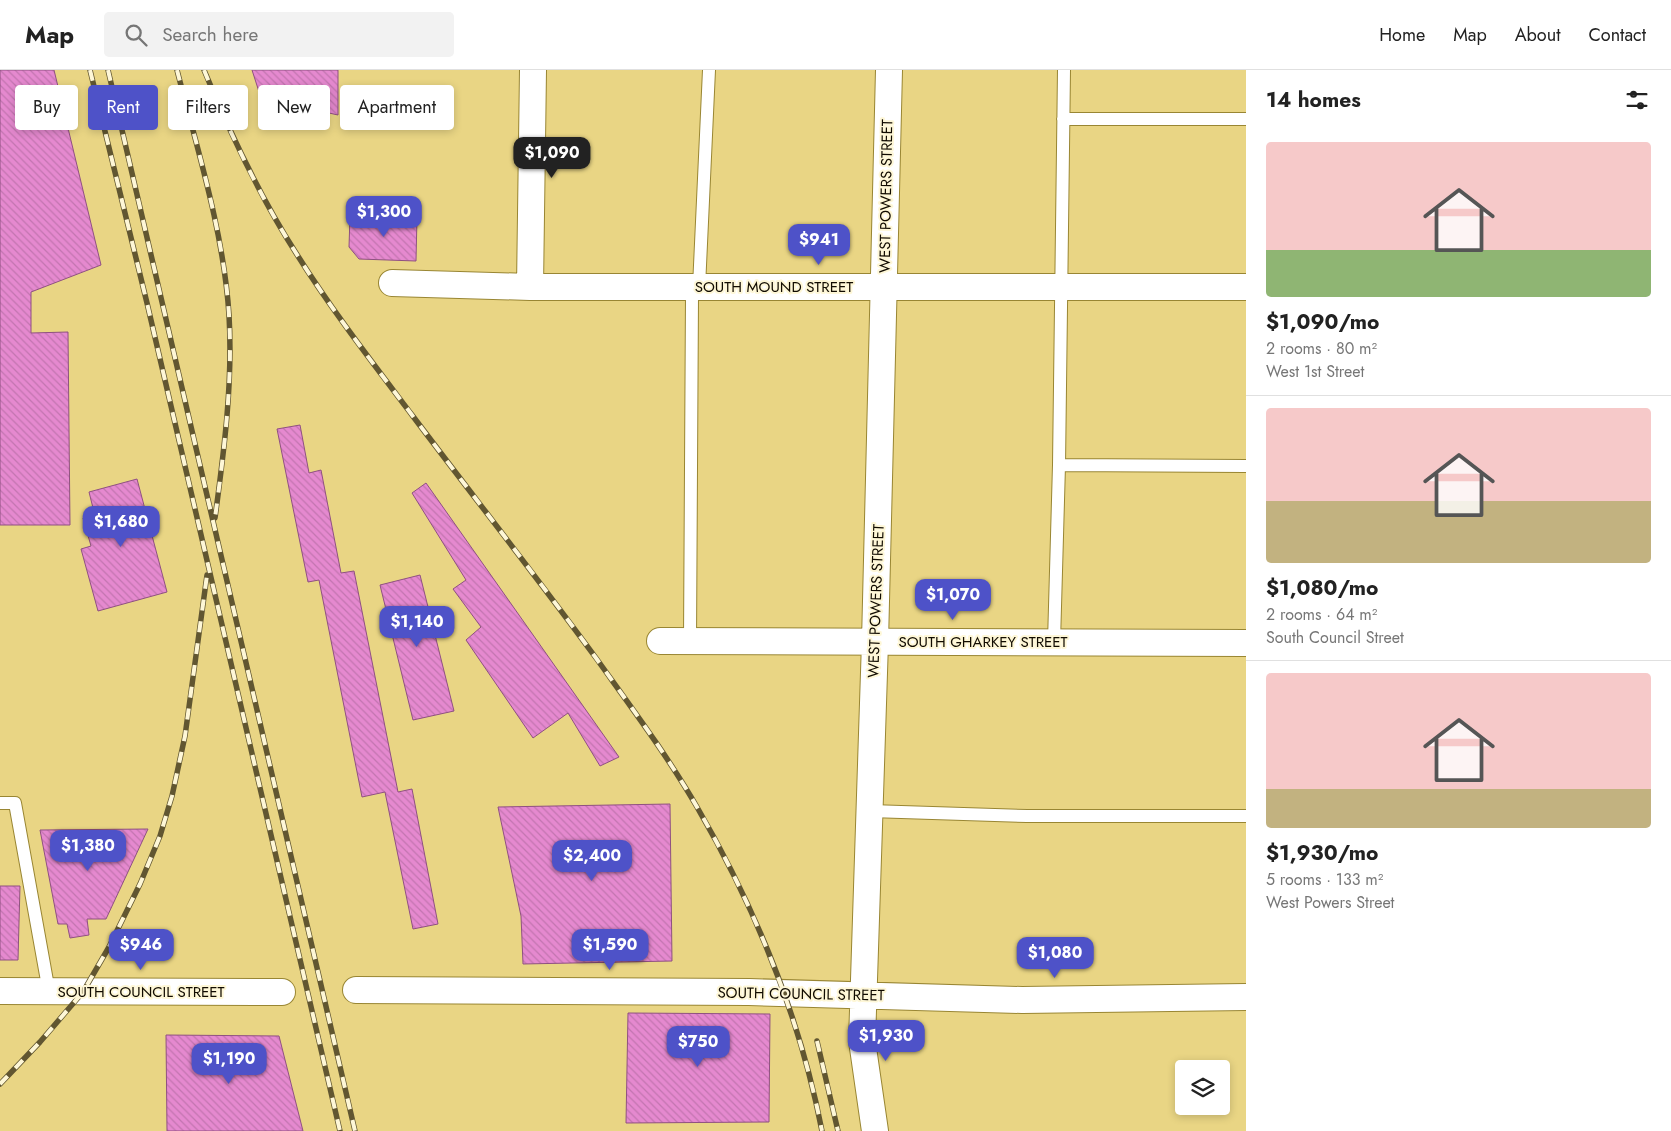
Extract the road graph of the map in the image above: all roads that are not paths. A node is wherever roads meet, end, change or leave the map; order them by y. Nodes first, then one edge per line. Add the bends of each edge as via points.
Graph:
1 (533, 70) edge
2 (709, 70) edge
3 (889, 70) edge
4 (1064, 70) edge
5 (1063, 119) junction
6 (1246, 119) edge
7 (392, 284) dead end
8 (530, 287) junction
9 (699, 287) junction
10 (884, 287) junction
11 (1246, 287) edge
12 (1060, 288) junction
13 (1059, 465) junction
14 (1246, 466) edge
15 (660, 641) dead end
16 (690, 641) junction
17 (875, 642) junction
18 (1054, 642) junction
19 (1246, 643) edge
20 (0, 804) edge
21 (870, 811) junction
22 (1246, 816) edge
23 (356, 990) dead end
24 (0, 991) edge
25 (49, 992) junction
26 (282, 992) dead end
27 (864, 995) junction
28 (1246, 998) edge
29 (875, 1131) edge

1 - 8 street
2 - 9 lane
3 - 10 street, WEST POWERS STREET
4 - 5 lane
5 - 6 lane
5 - 12 lane
7 - 8 street, SOUTH MOUND STREET
8 - 9 street, SOUTH MOUND STREET
9 - 10 street, SOUTH MOUND STREET
9 - 16 lane via 692,296
10 - 12 street, SOUTH MOUND STREET
10 - 17 street, WEST POWERS STREET
11 - 12 street, SOUTH MOUND STREET
12 - 13 lane
13 - 14 lane
13 - 18 lane
15 - 16 street, SOUTH GHARKEY STREET
16 - 17 street, SOUTH GHARKEY STREET
17 - 18 street, SOUTH GHARKEY STREET
17 - 21 street, WEST POWERS STREET
18 - 19 street, SOUTH GHARKEY STREET
20 - 25 lane via 15,803
21 - 22 lane via 1027,816
21 - 27 street, WEST POWERS STREET
23 - 27 street, SOUTH COUNCIL STREET
24 - 25 street, SOUTH COUNCIL STREET
25 - 26 street, SOUTH COUNCIL STREET
27 - 28 street, SOUTH COUNCIL STREET via 1022,1000
27 - 29 street, WEST POWERS STREET via 862,1040

